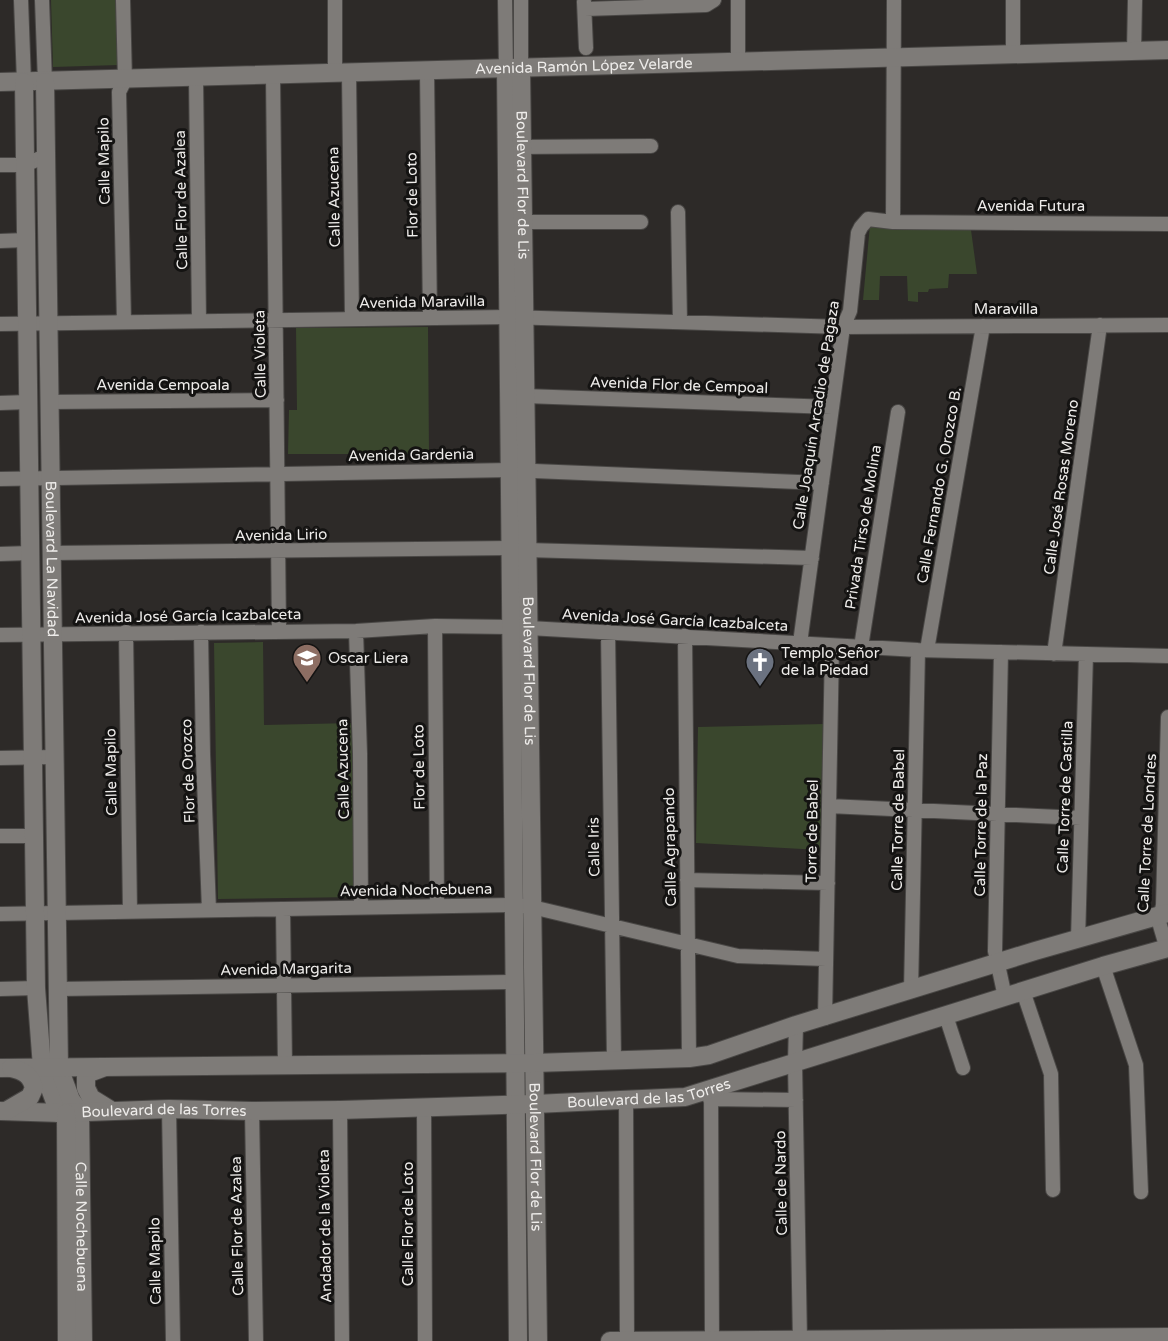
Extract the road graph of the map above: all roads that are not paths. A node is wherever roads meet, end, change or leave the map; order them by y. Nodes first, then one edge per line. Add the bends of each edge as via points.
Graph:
1 (21, 0) edge
2 (42, 0) edge
3 (123, 0) edge
4 (334, 0) edge
5 (505, 0) edge
6 (521, 0) edge
7 (714, 0) edge
8 (738, 0) edge
9 (894, 0) edge
10 (1013, 0) edge
11 (1135, 0) edge
12 (585, 4) edge
13 (586, 48) dead end
14 (1168, 50) edge
15 (1134, 51) junction
16 (1013, 55) junction
17 (894, 58) junction
18 (738, 63) junction
19 (513, 69) junction
20 (427, 72) junction
21 (342, 74) junction
22 (273, 76) junction
23 (196, 78) junction
24 (125, 80) junction
25 (0, 82) edge
26 (24, 82) junction
27 (45, 82) junction
28 (651, 146) dead end
29 (514, 147) junction
30 (45, 156) junction
31 (0, 165) edge
32 (25, 165) junction
33 (678, 212) dead end
34 (523, 222) junction
35 (641, 222) dead end
36 (893, 222) junction
37 (1168, 224) edge
38 (26, 240) junction
39 (0, 241) edge
40 (516, 317) junction
41 (430, 318) junction
42 (352, 319) junction
43 (276, 320) junction
44 (199, 321) junction
45 (123, 322) junction
46 (680, 322) junction
47 (27, 323) junction
48 (48, 323) junction
49 (0, 324) edge
50 (1100, 325) junction
51 (1168, 325) edge
52 (983, 326) junction
53 (843, 327) junction
54 (525, 396) junction
55 (277, 400) junction
56 (28, 402) junction
57 (48, 402) junction
58 (0, 403) edge
59 (832, 407) junction
60 (898, 412) dead end
61 (518, 470) junction
62 (278, 474) junction
63 (0, 479) edge
64 (29, 479) junction
65 (50, 479) junction
66 (822, 483) junction
67 (519, 549) junction
68 (279, 552) junction
69 (30, 553) junction
70 (51, 553) junction
71 (0, 554) edge
72 (812, 558) junction
73 (435, 626) junction
74 (520, 627) junction
75 (279, 631) junction
76 (356, 631) junction
77 (126, 632) junction
78 (201, 632) junction
79 (608, 632) junction
80 (31, 634) junction
81 (52, 634) junction
82 (0, 635) edge
83 (685, 636) junction
84 (800, 643) junction
85 (832, 646) junction
86 (861, 647) junction
87 (922, 650) junction
88 (1001, 652) junction
89 (1054, 654) junction
90 (1086, 654) junction
91 (1168, 656) edge
92 (1168, 717) edge
93 (33, 757) junction
94 (54, 757) junction
95 (0, 758) edge
96 (829, 806) junction
97 (915, 810) junction
98 (998, 814) junction
99 (1081, 818) junction
100 (0, 836) edge
101 (34, 836) junction
102 (687, 880) junction
103 (828, 883) junction
104 (437, 906) junction
105 (523, 906) junction
106 (361, 908) junction
107 (283, 909) junction
108 (209, 910) junction
109 (129, 912) junction
110 (35, 913) junction
111 (56, 913) junction
112 (0, 914) edge
113 (1164, 914) edge
114 (612, 926) junction
115 (1078, 940) junction
116 (688, 944) junction
117 (1168, 949) edge
118 (826, 959) junction
119 (997, 964) junction
120 (1103, 966) junction
121 (515, 982) junction
122 (284, 985) junction
123 (36, 988) junction
124 (0, 989) edge
125 (58, 989) junction
126 (911, 991) junction
127 (1023, 992) junction
128 (1005, 997) junction
129 (946, 1016) junction
130 (825, 1018) junction
131 (796, 1025) junction
132 (689, 1058) junction
133 (614, 1060) junction
134 (516, 1062) junction
135 (534, 1063) junction
136 (795, 1063) junction
137 (285, 1066) junction
138 (50, 1067) junction
139 (107, 1067) junction
140 (4, 1068) edge
141 (963, 1068) dead end
142 (711, 1095) junction
143 (626, 1099) junction
144 (796, 1100) junction
145 (535, 1104) junction
146 (516, 1105) junction
147 (424, 1107) junction
148 (169, 1109) junction
149 (340, 1110) junction
150 (2, 1111) edge
151 (112, 1111) junction
152 (252, 1111) junction
153 (68, 1113) junction
154 (1053, 1190) dead end
155 (1141, 1192) dead end
156 (1168, 1337) edge
157 (976, 1339) edge
158 (712, 1340) edge
159 (800, 1340) edge
160 (67, 1341) edge
161 (82, 1341) edge
162 (173, 1341) edge
163 (256, 1341) edge
164 (342, 1341) edge
165 (425, 1341) edge
166 (518, 1341) edge
167 (538, 1341) edge
168 (618, 1341) edge

1 - 26 street, Boulevard La Navidad
2 - 27 street, Boulevard La Navidad
3 - 24 street, Calle Mapilo
4 - 21 street, Calle Azucena
5 - 19 street, Boulevard Flor de Lis
6 - 19 street, Boulevard Flor de Lis
7 - 12 street via 706,5
8 - 18 street
9 - 17 street
10 - 16 street
11 - 15 street
12 - 13 street
14 - 15 street, Avenida Ramón López Velarde
15 - 16 street, Avenida Ramón López Velarde
16 - 17 street, Avenida Ramón López Velarde
17 - 18 street, Avenida Ramón López Velarde
17 - 36 street
18 - 19 street, Avenida Ramón López Velarde
19 - 20 street, Avenida Ramón López Velarde
19 - 29 street, Boulevard Flor de Lis
20 - 21 street, Avenida Ramón López Velarde
20 - 41 street, Flor de Loto
21 - 22 street, Avenida Ramón López Velarde
21 - 42 street, Calle Azucena
22 - 23 street, Avenida Ramón López Velarde
22 - 43 street, Calle Violeta
23 - 24 street, Avenida Ramón López Velarde
23 - 44 street, Calle Flor de Azalea
24 - 27 street, Avenida Ramón López Velarde
24 - 45 street, Calle Mapilo via 119,92
25 - 26 street, Avenida Ramón López Velarde
26 - 27 street, Avenida Ramón López Velarde
26 - 32 street, Boulevard La Navidad
27 - 30 street, Boulevard La Navidad
28 - 29 street
29 - 34 street, Boulevard Flor de Lis
29 - 40 street, Boulevard Flor de Lis
30 - 32 street
30 - 48 street, Boulevard La Navidad
31 - 32 street
32 - 38 street, Boulevard La Navidad
33 - 46 street
34 - 35 street
34 - 40 street, Boulevard Flor de Lis
36 - 37 street, Avenida Futura
36 - 53 street, Calle Joaquín Arcadio de Pagaza via 868,219 858,233 850,311
38 - 39 street
38 - 47 street, Boulevard La Navidad
40 - 41 street, Avenida Maravilla
40 - 46 street, Avenida Maravilla
40 - 54 street, Boulevard Flor de Lis
40 - 61 street, Boulevard Flor de Lis
41 - 42 street, Avenida Maravilla
42 - 43 street, Avenida Maravilla
43 - 44 street, Avenida Maravilla
43 - 55 street, Calle Violeta
44 - 45 street, Avenida Maravilla
45 - 48 street, Avenida Maravilla
46 - 53 street, Avenida Maravilla
47 - 48 street, Avenida Maravilla
47 - 49 street, Avenida Maravilla
47 - 56 street, Boulevard La Navidad
48 - 57 street, Boulevard La Navidad
50 - 51 street, Maravilla
50 - 52 street, Maravilla
50 - 89 street, Calle José Rosas Moreno
52 - 53 street, Maravilla
52 - 87 street, Calle Fernando G. Orozco B.
53 - 59 street, Calle Joaquín Arcadio de Pagaza
54 - 59 street, Avenida Flor de Cempoal
54 - 61 street, Boulevard Flor de Lis
55 - 57 street, Avenida Cempoala
55 - 62 street, Calle Violeta
56 - 58 street
56 - 64 street, Boulevard La Navidad
57 - 65 street, Boulevard La Navidad
59 - 66 street, Calle Joaquín Arcadio de Pagaza
60 - 86 street, Privada Tirso de Molina
61 - 62 street, Avenida Gardenia
61 - 66 street, Avenida Gardenia
61 - 67 street, Boulevard Flor de Lis
62 - 65 street, Avenida Gardenia
62 - 68 street, Calle Violeta
63 - 64 street, Avenida Gardenia
64 - 65 street, Avenida Gardenia
64 - 69 street, Boulevard La Navidad
65 - 70 street, Boulevard La Navidad
66 - 72 street, Calle Joaquín Arcadio de Pagaza
67 - 68 street, Avenida Lirio
67 - 72 street, Avenida Lirio
67 - 74 street, Boulevard Flor de Lis
68 - 70 street, Avenida Lirio
68 - 75 street, Calle Violeta
69 - 71 street
69 - 80 street, Boulevard La Navidad
70 - 81 street, Boulevard La Navidad
72 - 84 street, Calle Joaquín Arcadio de Pagaza
73 - 74 street, Avenida José García Icazbalceta
73 - 76 street, Avenida José García Icazbalceta
73 - 104 street, Flor de Loto
74 - 79 street, Avenida José García Icazbalceta
74 - 105 street, Boulevard Flor de Lis
75 - 76 street, Avenida José García Icazbalceta
75 - 78 street, Avenida José García Icazbalceta
76 - 106 street, Calle Azucena
77 - 78 street, Avenida José García Icazbalceta
77 - 81 street, Avenida José García Icazbalceta
77 - 109 street, Calle Mapilo
78 - 108 street, Flor de Orozco
79 - 83 street, Avenida José García Icazbalceta
79 - 114 street, Calle Iris
80 - 81 street, Avenida José García Icazbalceta
80 - 82 street, Avenida José García Icazbalceta
80 - 93 street, Boulevard La Navidad
81 - 94 street, Boulevard La Navidad
83 - 84 street, Avenida José García Icazbalceta
83 - 102 street, Calle Agrapando
84 - 85 street, Avenida José García Icazbalceta
85 - 86 street, Avenida José García Icazbalceta
85 - 96 street, Torre de Babel
86 - 87 street, Avenida José García Icazbalceta
87 - 88 street, Avenida José García Icazbalceta
87 - 97 street, Calle Torre de Babel
88 - 89 street, Avenida José García Icazbalceta
88 - 98 street, Calle Torre de la Paz
89 - 90 street, Avenida José García Icazbalceta
90 - 91 street, Avenida José García Icazbalceta
90 - 99 street, Calle Torre de Castilla
92 - 113 street, Calle Torre de Londres
93 - 94 street
93 - 95 street
93 - 101 street, Boulevard La Navidad
94 - 111 street, Boulevard La Navidad
96 - 97 street
96 - 103 street, Torre de Babel
97 - 98 street
97 - 126 street, Calle Torre de Babel
98 - 99 street
98 - 119 street, Calle Torre de la Paz
99 - 115 street, Calle Torre de Castilla
100 - 101 street
101 - 110 street, Boulevard La Navidad
102 - 103 street
102 - 116 street, Calle Agrapando
103 - 118 street, Torre de Babel
104 - 105 street, Avenida Nochebuena
104 - 106 street, Avenida Nochebuena
105 - 114 street, Avenida Nochebuena
105 - 121 street, Boulevard Flor de Lis
105 - 135 street, Boulevard Flor de Lis
106 - 107 street, Avenida Nochebuena
107 - 108 street, Avenida Nochebuena
107 - 122 street
108 - 109 street, Avenida Nochebuena
109 - 111 street, Avenida Nochebuena
110 - 111 street, Avenida Nochebuena
110 - 112 street, Avenida Nochebuena
110 - 123 street, Boulevard La Navidad
111 - 125 street, Boulevard La Navidad
113 - 115 street, Boulevard de las Torres
113 - 117 street, Calle Torre de Londres via 1159,922
114 - 116 street, Avenida Nochebuena
114 - 133 street, Calle Iris
115 - 119 street, Boulevard de las Torres
116 - 118 street, Avenida Nochebuena via 749,958
116 - 132 street, Calle Agrapando
117 - 120 street, Boulevard de las Torres
118 - 130 street, Torre de Babel
119 - 126 street, Boulevard de las Torres
119 - 128 street, Calle Torre de la Paz
120 - 127 street, Boulevard de las Torres
120 - 155 street via 1136,1065
121 - 122 street, Avenida Margarita
121 - 134 street, Boulevard Flor de Lis
122 - 125 street, Avenida Margarita
122 - 137 street
123 - 124 street
123 - 138 street, Boulevard La Navidad
125 - 138 street, Boulevard La Navidad
126 - 130 street, Boulevard de las Torres
127 - 128 street, Boulevard de las Torres
127 - 154 street via 1051,1074
128 - 129 street, Boulevard de las Torres
129 - 136 street, Boulevard de las Torres
129 - 141 street
130 - 131 street, Boulevard de las Torres
131 - 132 street, Boulevard de las Torres via 709,1055
131 - 136 street, Calle de Nardo
132 - 133 street, Boulevard de las Torres
133 - 135 street, Boulevard de las Torres
134 - 135 street, Boulevard de las Torres
134 - 137 street, Boulevard de las Torres
134 - 146 street, Boulevard Flor de Lis
135 - 145 street, Boulevard Flor de Lis
136 - 142 street, Boulevard de las Torres
136 - 144 street, Calle de Nardo
137 - 139 street, Boulevard de las Torres
138 - 139 street, Boulevard de las Torres
138 - 140 street, Boulevard de las Torres
138 - 153 street, Boulevard La Navidad via 67,1090
139 - 151 street via 89,1073 86,1088 91,1098
140 - 150 street via 28,1075 34,1088 30,1097
142 - 143 street, Boulevard de las Torres
142 - 144 street
142 - 158 street
143 - 145 street, Boulevard de las Torres
143 - 168 street
144 - 159 street, Calle de Nardo
145 - 146 street, Boulevard de las Torres
145 - 167 street, Boulevard Flor de Lis
146 - 147 street, Boulevard de las Torres
146 - 166 street, Boulevard Flor de Lis
147 - 149 street, Boulevard de las Torres
147 - 165 street, Calle Flor de Loto
148 - 151 street, Boulevard de las Torres
148 - 152 street, Boulevard de las Torres
148 - 162 street, Calle Mapilo
149 - 152 street, Boulevard de las Torres
149 - 164 street, Andador de la Violeta
150 - 153 street, Boulevard de las Torres
151 - 153 street, Boulevard de las Torres
152 - 163 street, Calle Flor de Azalea
153 - 160 street, Calle Nochebuena
153 - 161 street, Calle Nochebuena
156 - 157 street
157 - 159 street
158 - 159 street
158 - 168 street

